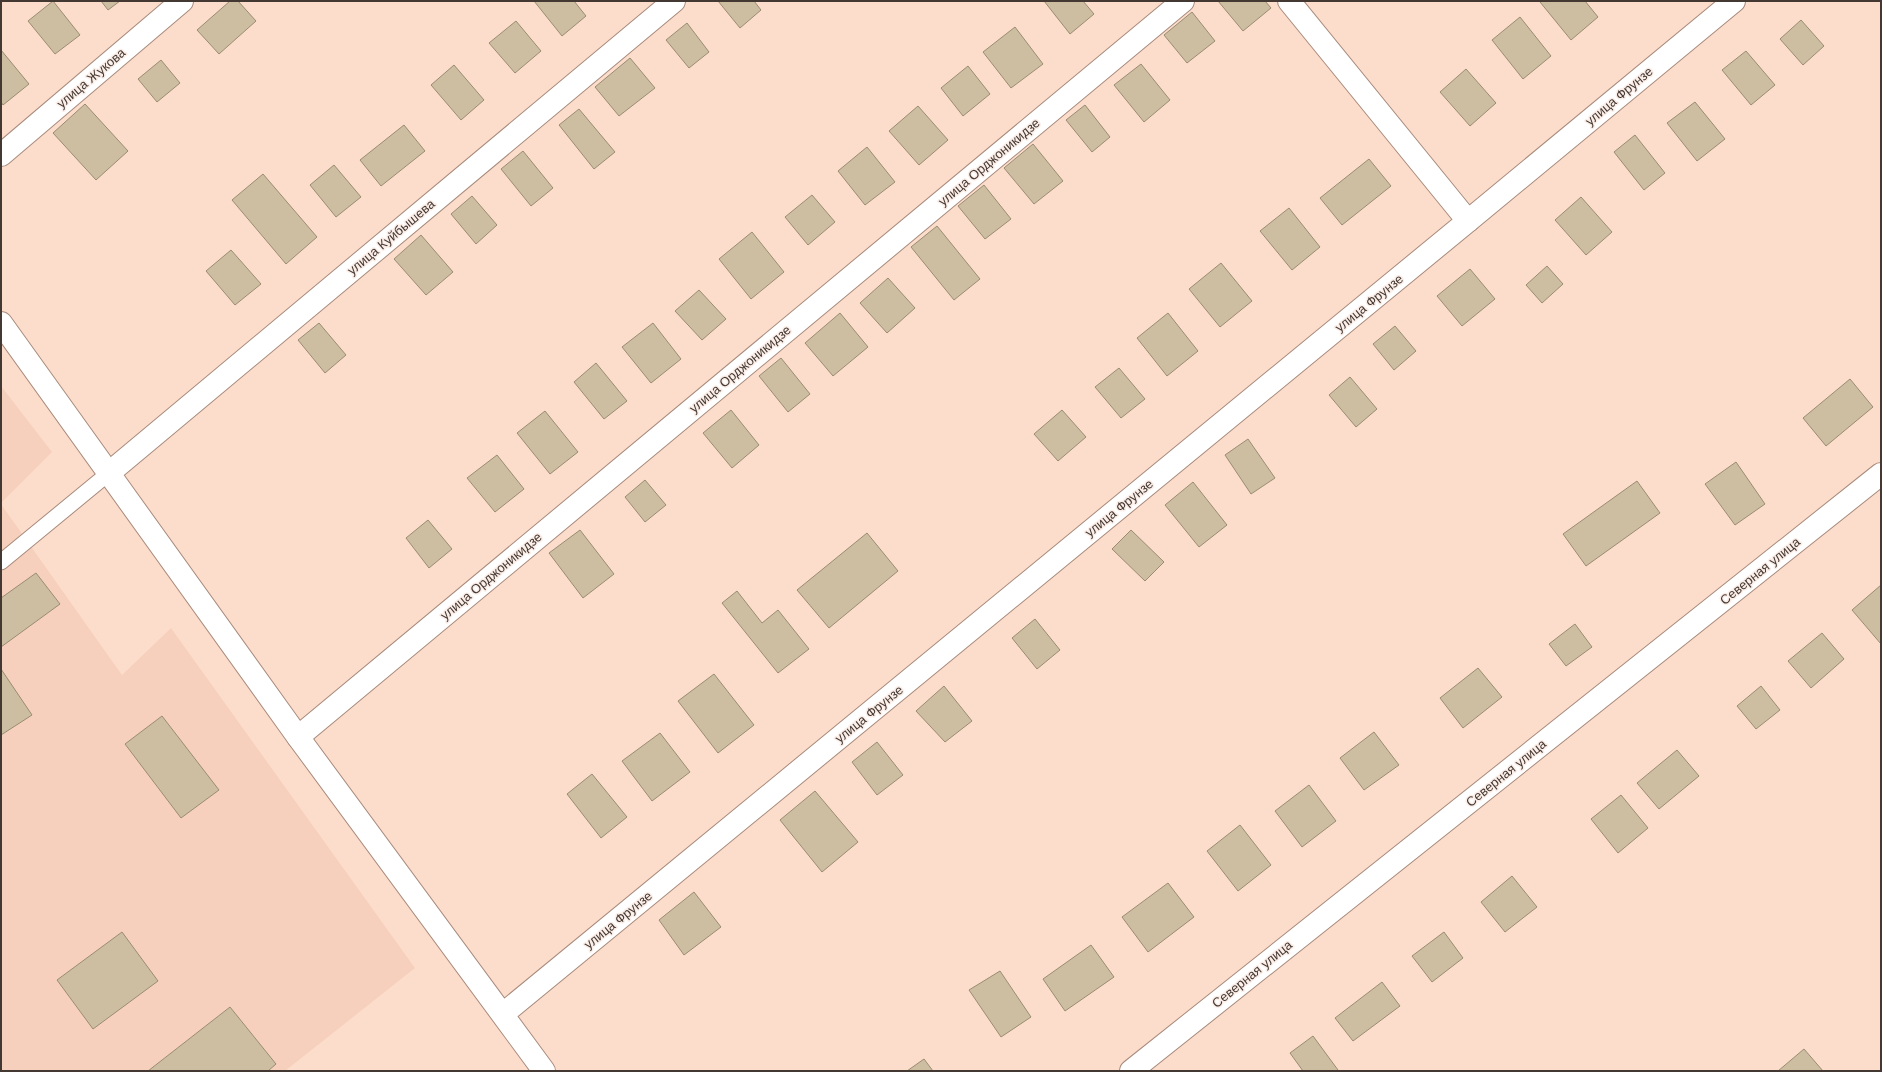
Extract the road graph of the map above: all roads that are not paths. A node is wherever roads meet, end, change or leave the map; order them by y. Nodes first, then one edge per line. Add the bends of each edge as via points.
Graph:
1 (182, 1) edge
2 (674, 1) edge
3 (1183, 1) edge
4 (1289, 1) edge
5 (1734, 1) edge
6 (1, 155) edge
7 (1468, 221) junction
8 (1, 323) edge
9 (109, 473) junction
10 (1881, 474) edge
11 (1, 562) edge
12 (298, 737) junction
13 (503, 1014) junction
14 (544, 1071) edge
15 (1131, 1071) edge

1 - 6 street, улица Жукова
2 - 9 street, улица Куйбышева
3 - 12 street, улица Орджоникидзе
4 - 7 street
5 - 7 street, улица Фрунзе
7 - 13 street, улица Фрунзе
8 - 9 street
9 - 11 lane
9 - 12 street
10 - 15 street, Северная улица
12 - 13 street
13 - 14 street

